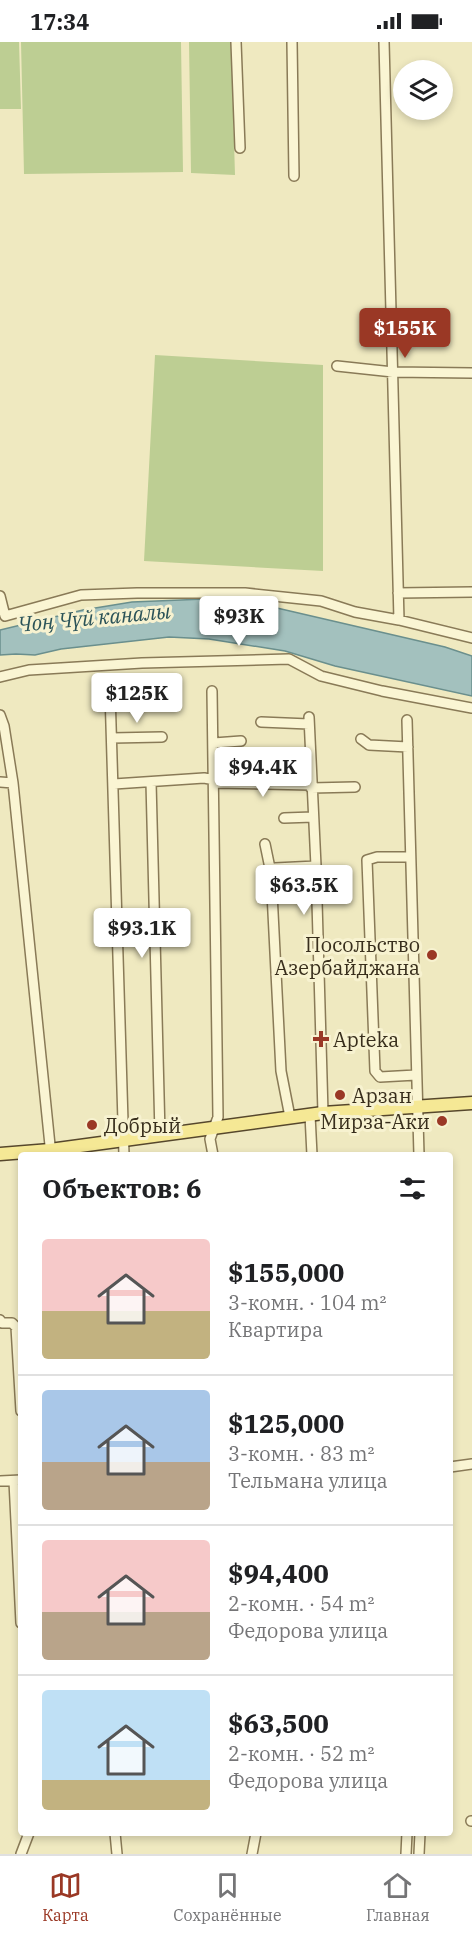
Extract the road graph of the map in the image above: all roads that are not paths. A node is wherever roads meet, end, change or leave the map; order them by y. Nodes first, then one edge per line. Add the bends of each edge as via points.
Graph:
1 (236, 42) edge
2 (292, 42) edge
3 (384, 42) edge
4 (240, 148) dead end
5 (294, 176) dead end
6 (337, 366) dead end
7 (393, 372) junction
8 (472, 373) edge
9 (472, 592) edge
10 (398, 593) junction
11 (0, 596) edge
12 (399, 620) junction
13 (472, 638) edge
14 (0, 677) edge
15 (212, 691) dead end
16 (110, 692) dead end
17 (472, 708) edge
18 (0, 715) edge
19 (407, 720) dead end
20 (261, 722) dead end
21 (162, 737) dead end
22 (112, 738) junction
23 (361, 739) dead end
24 (241, 741) dead end
25 (214, 743) junction
26 (408, 747) junction
27 (151, 782) junction
28 (215, 782) junction
29 (0, 783) edge
30 (13, 783) junction
31 (114, 784) junction
32 (311, 787) junction
33 (356, 787) dead end
34 (313, 817) junction
35 (284, 818) dead end
36 (265, 844) dead end
37 (410, 857) junction
38 (316, 866) junction
39 (271, 873) junction
40 (416, 1075) junction
41 (472, 1103) edge
42 (418, 1106) junction
43 (316, 1114) junction
44 (290, 1117) junction
45 (214, 1127) junction
46 (160, 1134) junction
47 (123, 1139) junction
48 (50, 1152) edge
49 (55, 1152) edge
50 (124, 1152) edge
51 (212, 1152) edge
52 (312, 1152) edge
53 (419, 1152) edge
54 (0, 1154) edge
55 (18, 1154) edge
56 (0, 1320) edge
57 (18, 1361) edge
58 (472, 1464) edge
59 (453, 1467) edge
60 (18, 1480) edge
61 (0, 1481) edge
62 (28, 1836) edge
63 (115, 1836) edge
64 (255, 1836) edge
65 (407, 1836) edge
66 (420, 1836) edge
67 (21, 1854) edge
68 (117, 1854) edge
69 (252, 1854) edge
70 (405, 1854) edge
71 (419, 1854) edge

1 - 4 street
2 - 5 street
3 - 7 street
6 - 7 street
7 - 8 street
7 - 10 street
9 - 10 street
10 - 12 street
11 - 12 street via 5,615 81,595 233,593 321,601
12 - 13 street
14 - 17 street via 29,670 289,659 321,676
15 - 25 street
16 - 22 street
18 - 30 street
19 - 26 street
20 - 32 street via 309,720
21 - 22 street
22 - 31 street
23 - 26 street via 369,745
24 - 25 street
25 - 28 street
26 - 37 street
27 - 28 street via 204,778
27 - 31 street
27 - 46 street
28 - 32 street
28 - 45 street via 218,1117
29 - 30 street
30 - 48 street
31 - 47 street
32 - 33 street
32 - 34 street
34 - 35 street
34 - 38 street
36 - 39 street
37 - 40 street
37 - 40 street via 367,860 375,1071 380,1077
38 - 39 street via 274,868
38 - 43 street
39 - 44 street via 281,1071
40 - 42 street
41 - 42 main road
42 - 43 main road
42 - 53 street
43 - 44 main road
43 - 52 street
44 - 45 main road
45 - 46 main road
45 - 51 street via 210,1139
46 - 47 main road
47 - 49 main road
47 - 50 street
54 - 55 main road
56 - 57 street via 16,1327
58 - 59 street
60 - 61 street
62 - 67 street
63 - 68 street
64 - 69 street
65 - 70 street
66 - 71 street

